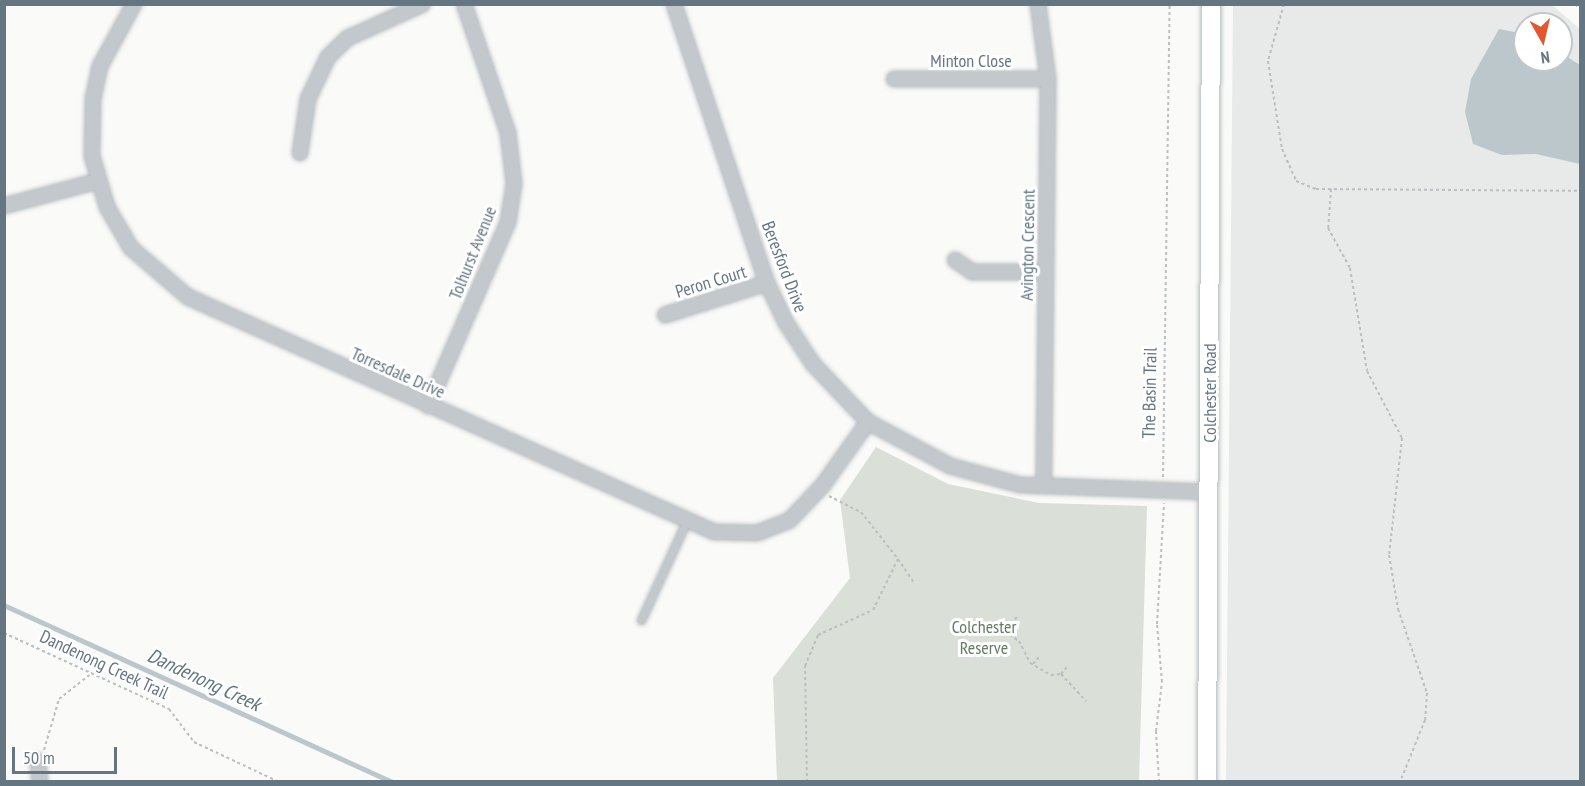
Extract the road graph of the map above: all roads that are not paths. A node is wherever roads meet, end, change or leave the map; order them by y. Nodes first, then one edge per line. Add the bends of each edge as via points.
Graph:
1 (134, 4) edge
2 (423, 4) edge
3 (464, 4) edge
4 (674, 4) edge
5 (1038, 4) edge
6 (1211, 4) edge
7 (894, 79) dead end
8 (1048, 79) junction
9 (300, 153) dead end
10 (98, 181) junction
11 (4, 206) edge
12 (955, 260) dead end
13 (1046, 272) junction
14 (767, 283) junction
15 (665, 315) dead end
16 (428, 406) junction
17 (868, 422) junction
18 (1044, 486) junction
19 (1209, 492) junction
20 (686, 522) junction
21 (641, 620) dead end
22 (38, 761) road end
23 (39, 782) edge
24 (1207, 782) edge

1 - 10 street, Torresdale Drive via 105,55 93,98
2 - 9 street via 348,38 328,57 308,99
3 - 16 street, Tolhurst Avenue via 508,133 514,183 508,222
4 - 14 street, Beresford Drive
5 - 8 street, Avington Crescent
6 - 19 main road, Colchester Road
7 - 8 street, Minton Close
8 - 13 street, Avington Crescent
10 - 11 street
10 - 16 street, Torresdale Drive via 131,248 172,287
12 - 13 street via 972,272
13 - 18 street, Avington Crescent
14 - 15 street, Peron Court
14 - 17 street, Beresford Drive via 813,364
16 - 20 street, Torresdale Drive
17 - 18 street, Beresford Drive via 950,466
17 - 20 street, Torresdale Drive via 823,485 789,521 757,533 714,532
18 - 19 street, Beresford Drive
19 - 24 main road, Colchester Road
20 - 21 lane
22 - 23 street

